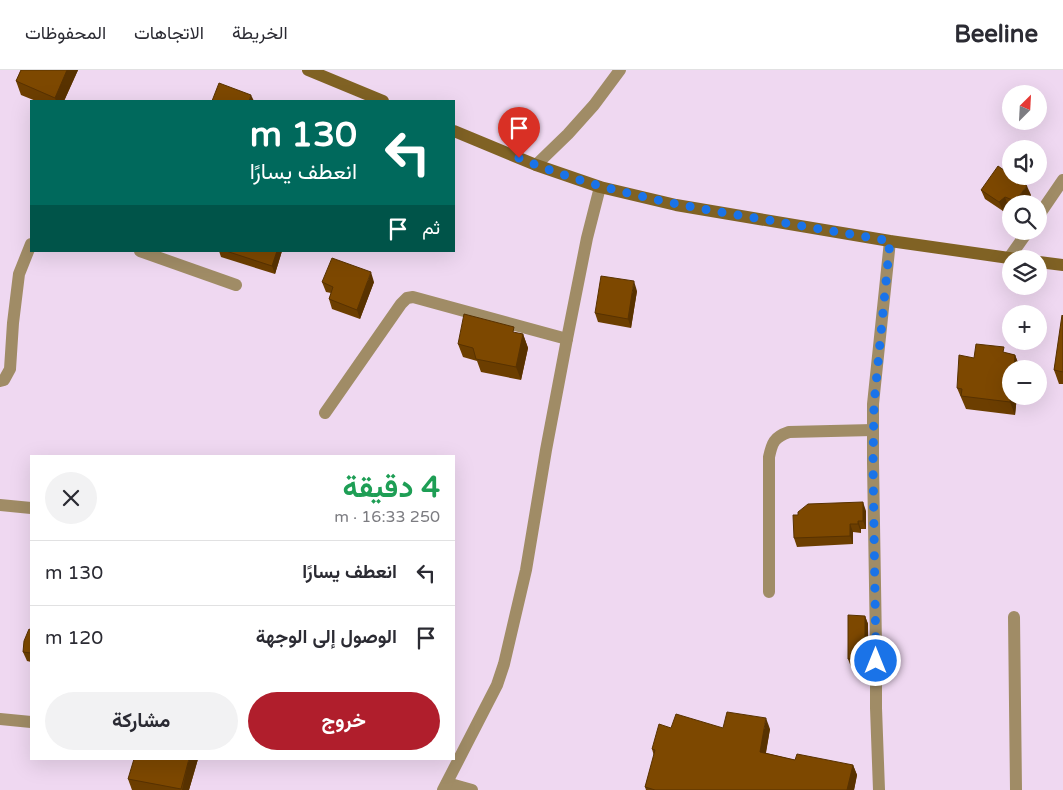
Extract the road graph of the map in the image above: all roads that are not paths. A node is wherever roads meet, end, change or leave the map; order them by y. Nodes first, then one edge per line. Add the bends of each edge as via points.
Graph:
1 (308, 70) edge
2 (620, 70) edge
3 (381, 100) edge
4 (455, 131) edge
5 (536, 165) junction
6 (1063, 180) edge
7 (600, 187) junction
8 (1047, 203) edge
9 (890, 241) junction
10 (30, 246) edge
11 (143, 252) edge
12 (1002, 256) edge
13 (1047, 263) edge
14 (1063, 265) edge
15 (236, 285) dead end
16 (567, 339) junction
17 (0, 381) edge
18 (326, 413) dead end
19 (873, 430) junction
20 (0, 505) edge
21 (30, 508) edge
22 (769, 592) dead end
23 (1014, 617) dead end
24 (0, 719) edge
25 (30, 722) edge
26 (445, 786) edge
27 (472, 790) edge
28 (879, 790) edge
29 (1016, 790) edge

1 - 3 street
2 - 5 street via 594,105
4 - 5 street
5 - 7 street
6 - 8 street
7 - 9 street via 676,205
7 - 16 street
9 - 12 street
9 - 19 street
10 - 17 street via 19,274 10,369
11 - 15 street
13 - 14 street
16 - 18 street via 413,296 401,304
16 - 26 street via 526,570 504,664 497,685
19 - 22 street via 789,432 774,441 769,457
19 - 28 street
20 - 21 street
23 - 29 street
24 - 25 street
26 - 27 street

